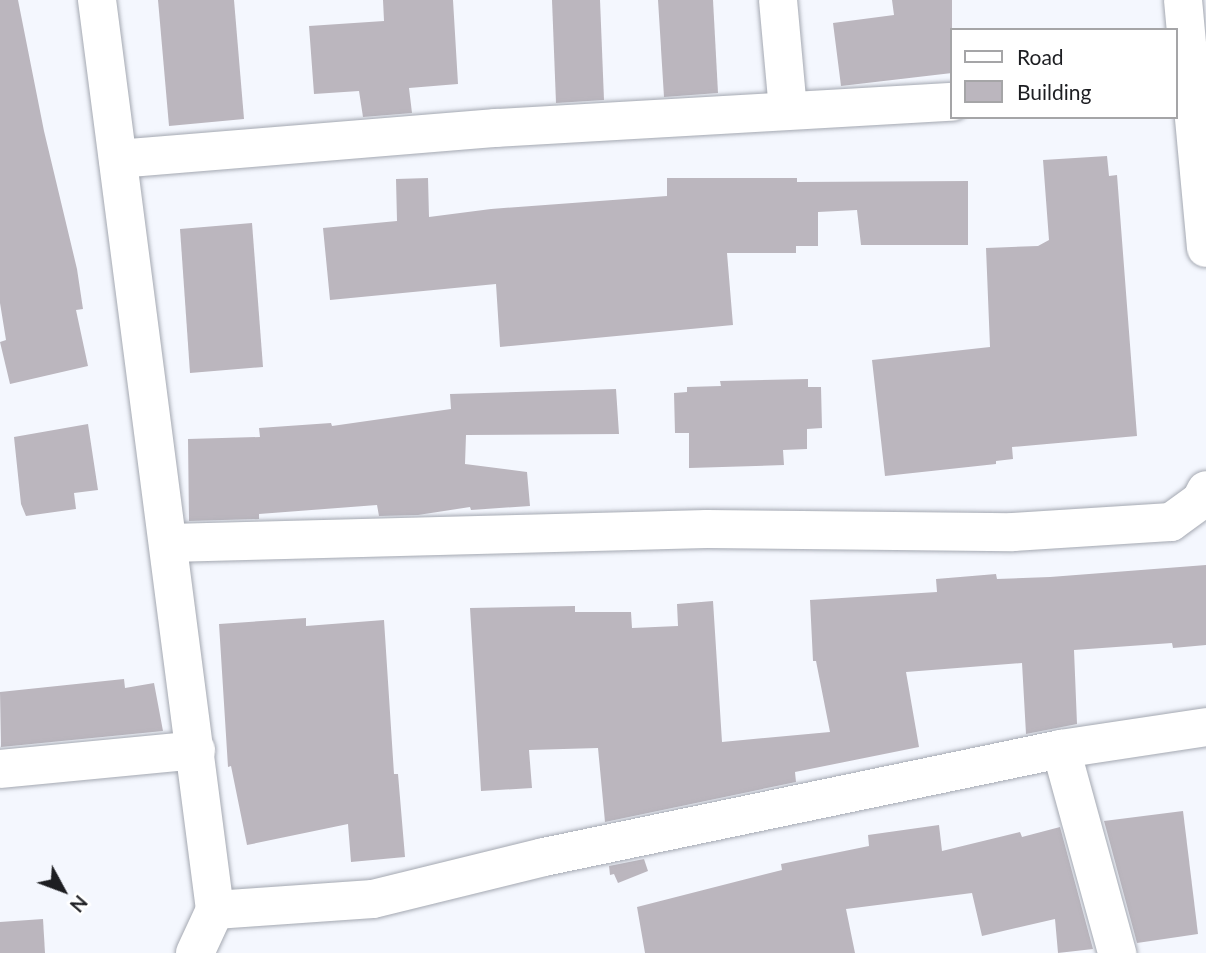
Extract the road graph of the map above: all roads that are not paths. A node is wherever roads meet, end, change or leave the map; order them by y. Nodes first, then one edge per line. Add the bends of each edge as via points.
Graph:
1 (97, 0) edge
2 (778, 0) edge
3 (1183, 0) edge
4 (1183, 91) edge
5 (950, 102) edge
6 (788, 110) junction
7 (118, 159) junction
8 (1206, 248) edge
9 (1204, 497) edge
10 (169, 543) junction
11 (1206, 727) edge
12 (1062, 749) junction
13 (196, 750) junction
14 (0, 769) edge
15 (215, 910) junction
16 (195, 953) edge
17 (1117, 953) edge

1 - 7 street
2 - 6 street
3 - 4 street
4 - 8 street
5 - 6 street
6 - 7 street
7 - 10 street
9 - 10 street via 1171,522 1013,532 708,529
10 - 13 street
11 - 12 street
12 - 15 street via 544,857 373,899
12 - 17 street
13 - 14 street
13 - 15 street
15 - 16 street

